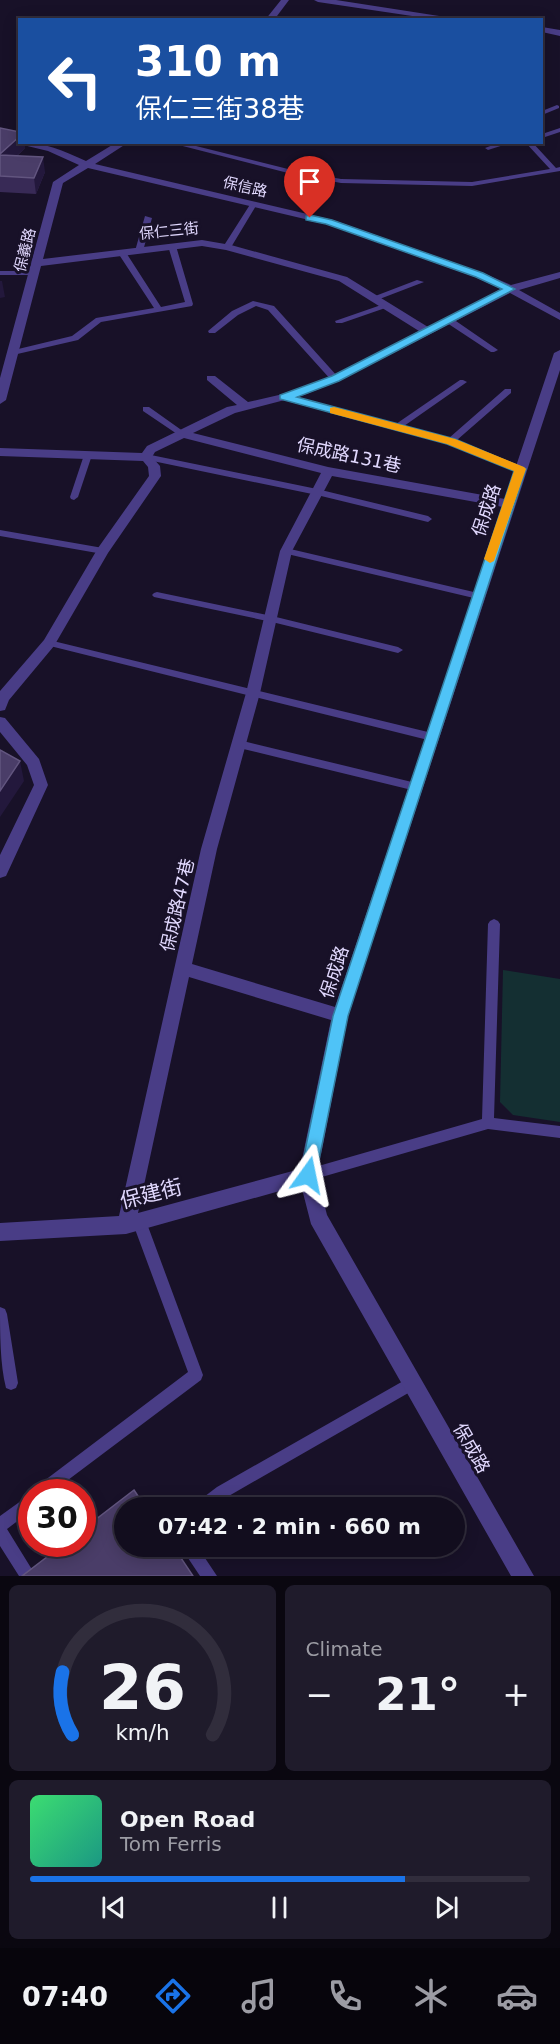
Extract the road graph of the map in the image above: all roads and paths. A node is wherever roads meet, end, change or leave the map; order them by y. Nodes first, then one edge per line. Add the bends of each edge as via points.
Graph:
1 (285, 0) edge
2 (318, 0) edge
3 (271, 18) edge
4 (447, 18) edge
5 (543, 30) edge
6 (560, 33) edge
7 (557, 107) dead end
8 (543, 113) edge
9 (560, 130) edge
10 (543, 136) edge
11 (30, 144) edge
12 (122, 144) edge
13 (178, 144) edge
14 (503, 144) edge
15 (530, 144) edge
16 (488, 148) dead end
17 (86, 165) junction
18 (557, 170) edge
19 (253, 204) junction
20 (148, 218) dead end
21 (172, 246) junction
22 (227, 247) junction
23 (139, 251) junction
24 (122, 253) junction
25 (36, 268) junction
26 (0, 273) edge
27 (560, 275) edge
28 (420, 282) dead end
29 (510, 289) junction
30 (374, 298) junction
31 (387, 306) junction
32 (159, 310) junction
33 (560, 317) edge
34 (339, 321) dead end
35 (450, 321) junction
36 (212, 331) dead end
37 (428, 332) junction
38 (494, 350) dead end
39 (13, 352) junction
40 (560, 353) edge
41 (211, 378) dead end
42 (336, 379) junction
43 (463, 382) dead end
44 (508, 391) dead end
45 (284, 397) junction
46 (0, 400) edge
47 (246, 406) junction
48 (146, 409) dead end
49 (397, 427) junction
50 (183, 434) junction
51 (451, 441) junction
52 (0, 452) edge
53 (88, 455) junction
54 (146, 457) junction
55 (520, 469) junction
56 (328, 471) junction
57 (317, 492) junction
58 (74, 497) dead end
59 (508, 504) junction
60 (428, 519) dead end
61 (0, 533) edge
62 (103, 551) junction
63 (286, 551) junction
64 (157, 595) dead end
65 (478, 596) junction
66 (272, 619) junction
67 (49, 643) junction
68 (398, 650) dead end
69 (254, 693) junction
70 (0, 706) edge
71 (0, 722) edge
72 (432, 736) junction
73 (239, 744) junction
74 (416, 787) junction
75 (0, 872) edge
76 (494, 924) dead end
77 (183, 968) junction
78 (340, 1016) junction
79 (488, 1123) junction
80 (560, 1132) edge
81 (308, 1175) junction
82 (132, 1223) junction
83 (0, 1232) edge
84 (0, 1314) edge
85 (11, 1383) dead end
86 (412, 1383) junction
87 (58, 1479) edge
88 (215, 1497) edge
89 (18, 1511) edge
90 (0, 1525) edge
91 (0, 1532) edge
92 (195, 1557) edge
93 (27, 1576) edge
94 (209, 1576) edge
95 (523, 1576) edge

1 - 3 street
2 - 4 street
5 - 6 street
7 - 8 lane
9 - 10 lane
11 - 17 street, 保信路
12 - 17 street, 保義路
13 - 18 lane via 341,181 472,184
14 - 16 lane
15 - 18 lane
17 - 19 street, 保信路
17 - 25 street, 保義路 via 58,182
19 - 22 lane
19 - 29 street, 保信路 via 328,222
20 - 23 lane
21 - 22 street, 保仁三街 via 202,243
21 - 23 street, 保仁三街
21 - 32 lane via 189,304
22 - 30 street, 保仁三街 via 343,279
23 - 24 street, 保仁三街
24 - 25 street, 保仁三街
24 - 32 lane
25 - 26 lane
25 - 39 street, 保義路
27 - 29 street
28 - 30 lane
29 - 33 street, 保信路
29 - 35 street
30 - 31 street, 保仁三街
31 - 34 lane
31 - 37 street, 保仁三街
32 - 39 lane via 99,320 75,338
35 - 37 street
35 - 38 lane
36 - 42 lane via 256,303 271,308
37 - 42 street
39 - 46 street, 保義路
40 - 55 street, 保成路
41 - 47 street
42 - 45 street
43 - 49 lane
44 - 51 lane
45 - 47 street
45 - 49 lane
47 - 50 street
48 - 50 lane
49 - 51 lane
50 - 54 street via 151,449
50 - 56 street, 保成路131巷
51 - 55 lane
52 - 53 street
53 - 54 street
53 - 58 lane
54 - 57 lane
54 - 62 street via 154,466 155,476
55 - 59 street, 保成路
56 - 57 street, 保成路47巷
56 - 59 street, 保成路131巷
57 - 60 lane
57 - 63 street, 保成路47巷
59 - 65 street, 保成路
61 - 62 lane
62 - 67 street
63 - 65 lane
63 - 66 street, 保成路47巷
64 - 66 lane
65 - 72 street, 保成路
66 - 68 lane
66 - 69 street, 保成路47巷
67 - 69 lane
67 - 70 street via 2,698
69 - 72 lane
69 - 73 street, 保成路47巷
71 - 75 street via 34,763 41,785
72 - 74 street, 保成路
73 - 74 lane
73 - 77 street, 保成路47巷 via 209,849
74 - 78 street, 保成路
76 - 79 lane
77 - 78 street, 保成路47巷
77 - 82 street
78 - 81 street, 保成路
79 - 80 lane
79 - 81 lane
81 - 82 street, 保建街
81 - 86 street, 保成路 via 318,1218
82 - 83 street, 保建街
82 - 87 lane via 196,1375
84 - 85 lane
86 - 88 lane
86 - 95 street, 保成路
89 - 90 lane
91 - 93 lane
92 - 94 lane

